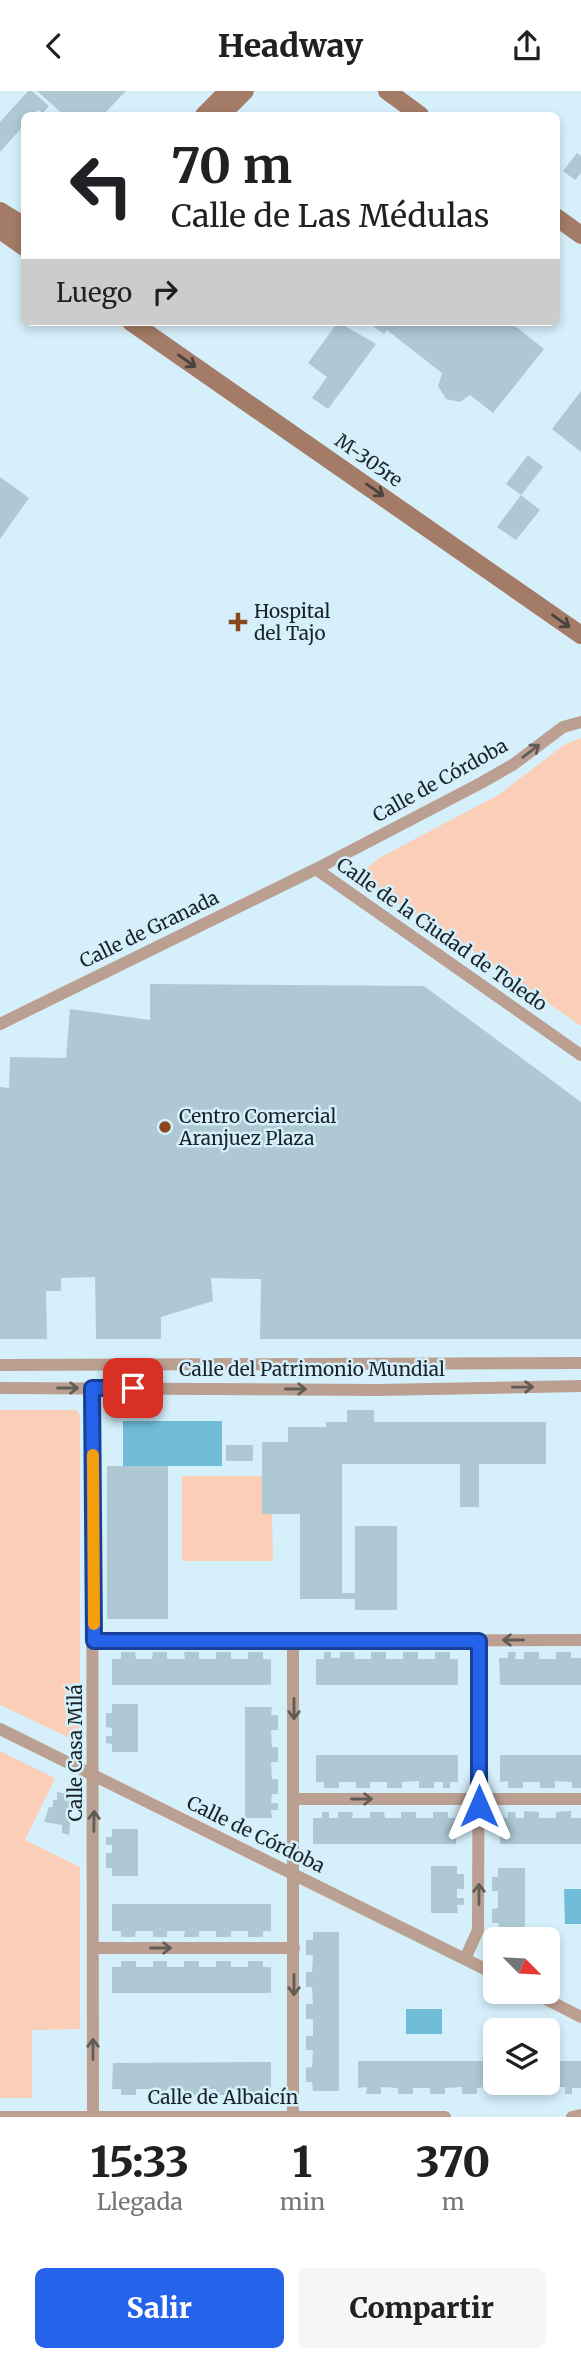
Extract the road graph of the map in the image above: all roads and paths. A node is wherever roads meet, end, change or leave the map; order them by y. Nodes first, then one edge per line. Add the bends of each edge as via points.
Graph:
1 (228, 91) edge
2 (245, 91) edge
3 (387, 91) edge
4 (207, 112) edge
5 (224, 112) edge
6 (416, 112) edge
7 (0, 211) edge
8 (560, 220) edge
9 (21, 224) edge
10 (0, 230) edge
11 (581, 235) edge
12 (21, 245) edge
13 (137, 326) edge
14 (581, 635) edge
15 (581, 722) edge
16 (316, 869) junction
17 (0, 1024) edge
18 (581, 1055) edge
19 (581, 1363) edge
20 (0, 1366) edge
21 (581, 1386) edge
22 (0, 1388) edge
23 (92, 1388) junction
24 (581, 1640) edge
25 (94, 1641) junction
26 (293, 1641) junction
27 (479, 1641) junction
28 (0, 1728) edge
29 (95, 1776) junction
30 (294, 1799) junction
31 (479, 1799) junction
32 (581, 1799) edge
33 (294, 1874) junction
34 (93, 1948) junction
35 (294, 1948) junction
36 (465, 1959) junction
37 (483, 1968) edge
38 (556, 2004) edge
39 (581, 2017) edge
40 (581, 2115) edge
41 (0, 2117) edge
42 (93, 2117) edge
43 (293, 2117) edge
44 (445, 2117) edge
45 (572, 2117) edge

1 - 4 main road
2 - 5 main road
3 - 6 main road
7 - 9 main road
8 - 11 main road
10 - 12 main road
13 -> 14 main road, M-305re
16 -> 15 street, Calle de Córdoba via 481,783 563,727
16 - 17 street, Calle de Granada
16 - 18 street, Calle de la Ciudad de Toledo
19 - 20 street, Calle del Patrimonio Mundial
23 -> 21 street, Calle del Patrimonio Mundial
22 -> 23 street, Calle del Patrimonio Mundial
23 - 25 street, Calle Casa Milá
24 -> 27 street
25 - 26 street
25 - 29 street, Calle Casa Milá
26 - 27 street
26 -> 30 street
27 - 31 street
28 - 29 street, Calle de Córdoba
29 - 33 street, Calle de Córdoba
34 -> 29 street, Calle Casa Milá
30 -> 31 street
30 - 33 street
31 - 32 street
36 -> 31 street via 478,1930
33 - 35 street
33 - 36 street, Calle de Córdoba
34 -> 35 street
42 -> 34 street, Calle Casa Milá
35 -> 43 street
36 - 37 street, Calle de Córdoba
38 - 39 street
40 - 45 street
41 - 42 street, Calle de Albaicín
42 - 43 street, Calle de Albaicín
43 - 44 street, Calle de Albaicín

